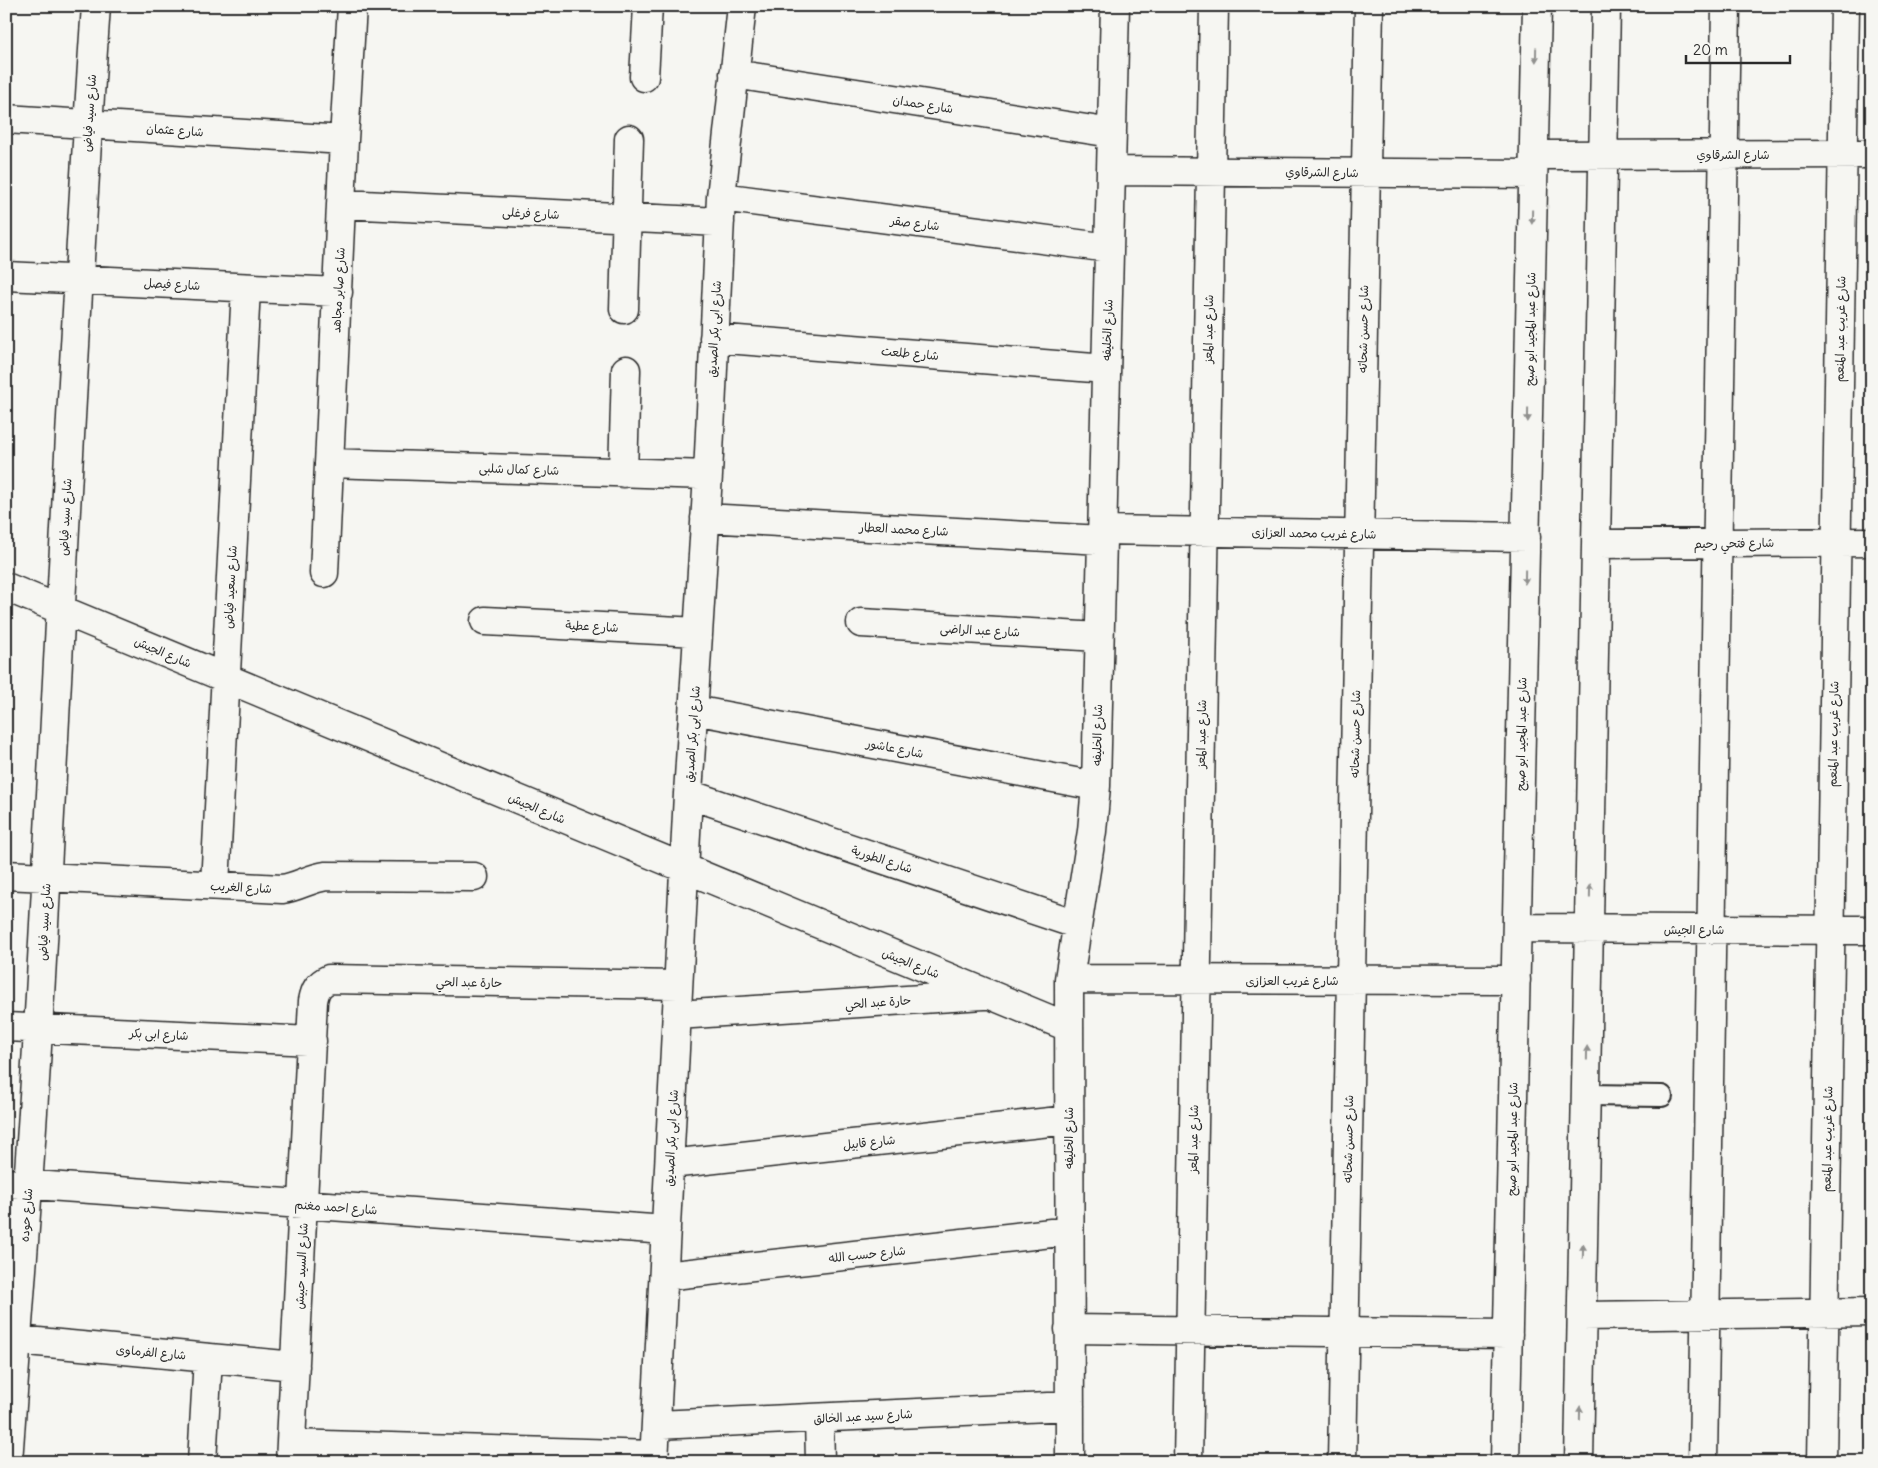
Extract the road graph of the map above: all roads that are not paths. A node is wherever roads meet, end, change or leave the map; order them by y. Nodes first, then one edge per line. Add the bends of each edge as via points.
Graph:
1 (96, 6) edge
2 (352, 6) edge
3 (648, 6) edge
4 (742, 6) edge
5 (1115, 6) edge
6 (1214, 6) edge
7 (1369, 6) edge
8 (1537, 6) edge
9 (1606, 6) edge
10 (1726, 6) edge
11 (1845, 6) edge
12 (734, 74) junction
13 (644, 77) dead end
14 (6, 119) edge
15 (88, 124) junction
16 (1112, 133) junction
17 (629, 139) dead end
18 (344, 140) junction
19 (1724, 154) junction
20 (1842, 154) junction
21 (1872, 154) edge
22 (1604, 155) junction
23 (1533, 165) junction
24 (1111, 171) junction
25 (1211, 171) junction
26 (1366, 173) junction
27 (342, 204) junction
28 (720, 210) junction
29 (627, 217) junction
30 (1110, 248) junction
31 (6, 276) edge
32 (78, 280) junction
33 (246, 288) junction
34 (338, 292) junction
35 (624, 309) dead end
36 (714, 338) junction
37 (1106, 369) junction
38 (626, 370) dead end
39 (329, 463) junction
40 (623, 473) junction
41 (708, 475) junction
42 (705, 518) junction
43 (1204, 532) junction
44 (1358, 534) junction
45 (1102, 535) junction
46 (1526, 537) junction
47 (1836, 542) junction
48 (1872, 542) edge
49 (1718, 543) junction
50 (1596, 544) junction
51 (324, 573) dead end
52 (6, 587) edge
53 (60, 609) junction
54 (485, 621) dead end
55 (861, 623) dead end
56 (698, 632) junction
57 (1099, 637) junction
58 (225, 679) junction
59 (694, 710) junction
60 (1096, 786) junction
61 (688, 794) junction
62 (684, 869) junction
63 (6, 875) edge
64 (46, 877) junction
65 (474, 877) dead end
66 (215, 885) junction
67 (1076, 924) junction
68 (1517, 928) junction
69 (1589, 929) junction
70 (1711, 929) junction
71 (1830, 930) junction
72 (1872, 930) edge
73 (1069, 979) junction
74 (1196, 979) junction
75 (1350, 980) junction
76 (1516, 980) junction
77 (678, 985) junction
78 (989, 995) junction
79 (677, 1015) junction
80 (6, 1027) edge
81 (1068, 1027) junction
82 (38, 1029) junction
83 (312, 1041) junction
84 (1586, 1095) junction
85 (1662, 1096) dead end
86 (1068, 1120) junction
87 (670, 1164) junction
88 (18, 1184) edge
89 (304, 1204) junction
90 (666, 1230) junction
91 (1069, 1231) junction
92 (664, 1276) junction
93 (1872, 1312) edge
94 (1825, 1313) junction
95 (1705, 1314) junction
96 (1582, 1316) junction
97 (1069, 1328) junction
98 (1190, 1330) junction
99 (1344, 1332) junction
100 (1508, 1334) junction
101 (12, 1340) edge
102 (208, 1358) junction
103 (296, 1366) junction
104 (1070, 1406) junction
105 (819, 1418) junction
106 (657, 1425) junction
107 (291, 1453) edge
108 (654, 1458) edge
109 (8, 1462) edge
110 (202, 1462) edge
111 (820, 1462) edge
112 (1070, 1462) edge
113 (1188, 1462) edge
114 (1342, 1462) edge
115 (1505, 1462) edge
116 (1579, 1462) edge
117 (1703, 1462) edge
118 (1822, 1462) edge

1 - 15 street, شارع سيد فياض
2 - 18 street, شارع صابر مجاهد
3 - 13 street
4 - 12 street, شارع ابى بكر الصديق
5 - 16 street, شارع الخليفه
6 - 25 street, شارع عبد المعز
7 - 26 street, شارع حسن شحاته
8 -> 23 street, شارع عبد المجيد ابو صبح
9 - 22 street
10 - 19 street
11 - 20 street, شارع غريب عبد المنعم
12 - 16 street, شارع حمدان
12 - 28 street, شارع ابى بكر الصديق
14 - 15 street, شارع عثمان
15 - 18 street, شارع عثمان
15 - 32 street, شارع سيد فياض
16 - 24 street, شارع الخليفه
17 - 29 street
18 - 27 street, شارع صابر مجاهد
19 - 20 street, شارع الشرقاوي
19 - 22 street, شارع الشرقاوي
19 - 49 street
20 - 21 street, شارع الشرقاوي
20 - 47 street, شارع غريب عبد المنعم
22 - 23 street, شارع الشرقاوي
22 - 50 street
23 - 26 street, شارع الشرقاوي
23 -> 46 street, شارع عبد المجيد ابو صبح
24 - 25 street, شارع الشرقاوي
24 - 30 street, شارع الخليفه
25 - 26 street, شارع الشرقاوي
25 - 43 street, شارع عبد المعز
26 - 44 street, شارع حسن شحاته
27 - 29 street, شارع فرغلى
27 - 34 street, شارع صابر مجاهد
28 - 29 street, شارع فرغلى
28 - 30 street, شارع صقر
28 - 36 street, شارع ابى بكر الصديق
29 - 35 street
30 - 37 street, شارع الخليفه
31 - 32 street, شارع فيصل
32 - 33 street, شارع فيصل
32 - 53 street, شارع سيد فياض
33 - 34 street, شارع فيصل
33 - 58 street, شارع سعيد فياض
34 - 39 street, شارع صابر مجاهد
36 - 37 street, شارع طلعت
36 - 41 street, شارع ابى بكر الصديق
37 - 45 street, شارع الخليفه
38 - 40 street
39 - 40 street, شارع كمال شلبى
39 - 51 street, شارع صابر مجاهد
40 - 41 street, شارع كمال شلبى
41 - 42 street, شارع ابى بكر الصديق
42 - 45 street, شارع محمد العطار
42 - 56 street, شارع ابى بكر الصديق
43 - 44 street, شارع غريب محمد العزازى
43 - 45 street, شارع غريب محمد العزازى
43 - 74 street, شارع عبد المعز
44 - 46 street, شارع غريب محمد العزازى
44 - 75 street, شارع حسن شحاته
45 - 57 street, شارع الخليفه
46 -> 68 street, شارع عبد المجيد ابو صبح
47 - 48 street, شارع فتحي رحيم
47 - 49 street, شارع فتحي رحيم
47 - 71 street, شارع غريب عبد المنعم
49 - 50 street, شارع فتحي رحيم
49 - 70 street
69 -> 50 street
52 - 53 street, شارع الجيش
53 - 58 street, شارع الجيش
53 - 64 street, شارع سيد فياض
54 - 56 street, شارع عطية
55 - 57 street, شارع عبد الراضى
56 - 59 street, شارع ابى بكر الصديق
57 - 60 street, شارع الخليفه
58 - 62 street, شارع الجيش
58 - 66 street, شارع سعيد فياض
59 - 60 street, شارع عاشور
59 - 61 street, شارع ابى بكر الصديق
60 - 67 street, شارع الخليفه
61 - 62 street, شارع ابى بكر الصديق
61 - 67 street, شارع الطورية
62 - 77 street, شارع ابى بكر الصديق
62 - 78 street, شارع الجيش
63 - 64 street, شارع الغريب
64 - 66 street, شارع الغريب
64 - 82 street, شارع سيد فياض
65 - 66 street, شارع الغريب via 326,876 282,889
67 - 73 street, شارع الخليفه
68 - 69 street, شارع الجيش
68 - 76 street, شارع عبد المجيد ابو صبح
69 - 70 street, شارع الجيش
84 -> 69 street
70 - 71 street, شارع الجيش
70 - 95 street
71 - 72 street, شارع الجيش
71 - 94 street, شارع غريب عبد المنعم
73 - 74 street, شارع غريب العزازى
73 - 81 street, شارع الخليفه
74 - 75 street, شارع غريب العزازى
74 - 98 street, شارع عبد المعز
75 - 76 street, شارع غريب العزازى
75 - 99 street, شارع حسن شحاته
76 - 100 street, شارع عبد المجيد ابو صبح
77 - 79 street, شارع ابى بكر الصديق
77 - 83 street, حارة عبد الحي via 329,979 315,992
78 - 79 street, حارة عبد الحي
78 - 81 street, شارع الجيش
79 - 87 street, شارع ابى بكر الصديق
80 - 82 street, شارع ابى بكر
81 - 86 street, شارع الخليفه
82 - 83 street, شارع ابى بكر
82 - 88 street, شارع حوده
83 - 89 street, شارع السيد حبيش
84 - 85 lane
96 -> 84 street
86 - 87 street, شارع قابيل
86 - 91 street, شارع الخليفه
87 - 90 street, شارع ابى بكر الصديق
88 - 89 street, شارع احمد مغنم
88 - 101 street, شارع حوده
89 - 90 street, شارع احمد مغنم
89 - 103 street, شارع السيد حبيش
90 - 92 street, شارع ابى بكر الصديق
91 - 92 street, شارع حسب الله
91 - 97 street, شارع الخليفه
92 - 106 street, شارع ابى بكر الصديق
93 - 94 street
94 - 95 street
94 - 118 street, شارع غريب عبد المنعم
95 - 96 street
95 - 117 street
116 -> 96 street
97 - 98 street
97 - 104 street, شارع الخليفه
98 - 99 street
98 - 113 street, شارع عبد المعز
99 - 100 street
99 - 114 street, شارع حسن شحاته
100 - 115 street, شارع عبد المجيد ابو صبح
101 - 102 street, شارع الفرماوى
101 - 109 street, شارع حوده
102 - 103 street, شارع الفرماوى
102 - 110 street
103 - 107 street, شارع السيد حبيش
104 - 105 street, شارع سيد عبد الخالق
104 - 112 street, شارع الخليفه
105 - 106 street, شارع سيد عبد الخالق
105 - 111 street
106 - 108 street, شارع ابى بكر الصديق
107 - 108 street

